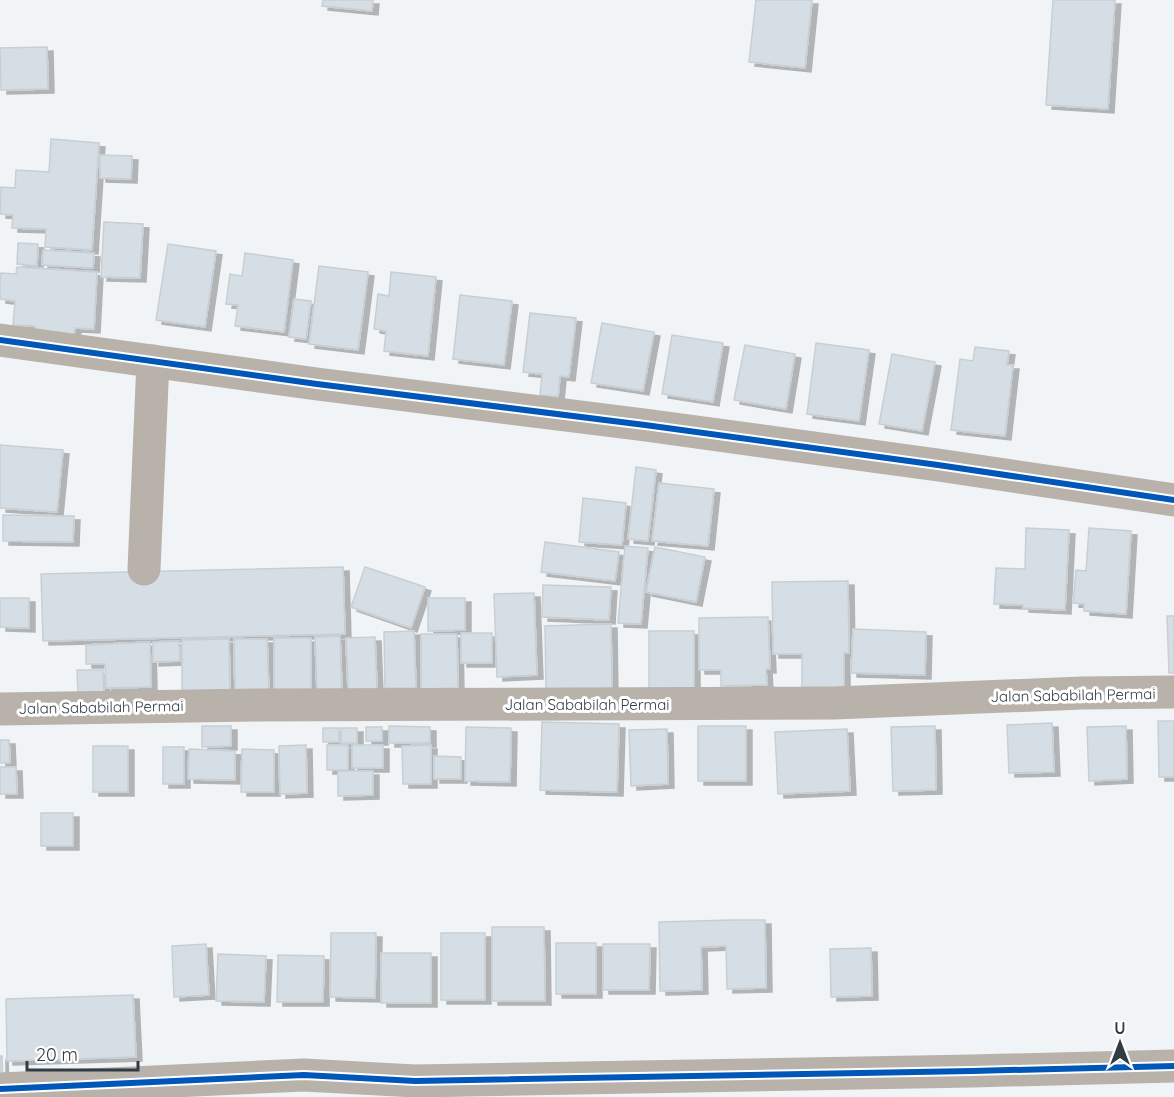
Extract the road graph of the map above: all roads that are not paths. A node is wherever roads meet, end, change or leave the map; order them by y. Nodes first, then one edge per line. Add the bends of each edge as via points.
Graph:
1 (0, 340) edge
2 (153, 361) junction
3 (1174, 500) edge
4 (144, 569) dead end
5 (1174, 692) edge
6 (0, 709) edge
7 (1174, 1066) edge
8 (0, 1089) edge

1 - 2 street
2 - 3 street
2 - 4 street
5 - 6 street, Jalan Sababilah Permai via 834,703
7 - 8 street via 415,1081 304,1075

